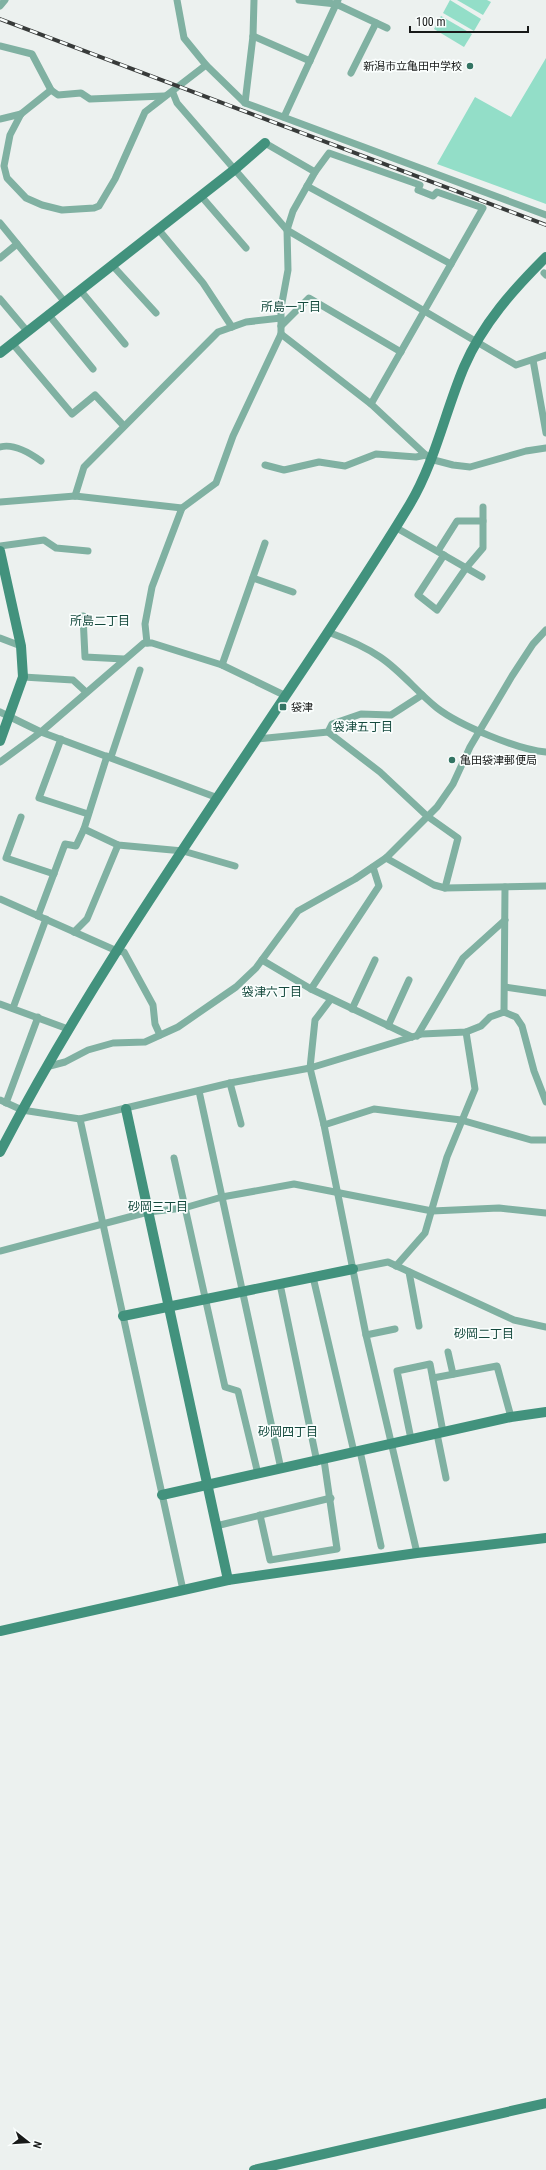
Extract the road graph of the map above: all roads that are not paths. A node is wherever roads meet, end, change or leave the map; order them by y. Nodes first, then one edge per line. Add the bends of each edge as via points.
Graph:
1 (5, 0) edge
2 (177, 0) edge
3 (254, 0) edge
4 (299, 0) edge
5 (337, 2) edge
6 (0, 6) edge
7 (376, 23) junction
8 (386, 28) dead end
9 (253, 36) junction
10 (0, 46) edge
11 (310, 61) junction
12 (206, 65) junction
13 (351, 72) dead end
14 (51, 90) junction
15 (173, 93) junction
16 (164, 96) junction
17 (245, 103) junction
18 (21, 114) junction
19 (284, 117) junction
20 (0, 119) edge
21 (265, 143) joint
22 (234, 170) junction
23 (315, 172) junction
24 (307, 186) junction
25 (201, 196) junction
26 (546, 215) edge
27 (0, 223) edge
28 (158, 229) junction
29 (287, 230) junction
30 (17, 244) junction
31 (246, 248) dead end
32 (546, 257) edge
33 (0, 258) edge
34 (451, 264) junction
35 (112, 265) junction
36 (80, 290) junction
37 (0, 299) edge
38 (64, 301) junction
39 (424, 310) junction
40 (156, 313) dead end
41 (48, 314) junction
42 (281, 318) junction
43 (281, 326) junction
44 (232, 327) junction
45 (27, 331) junction
46 (282, 334) junction
47 (478, 341) junction
48 (12, 343) junction
49 (125, 344) dead end
50 (401, 352) junction
51 (0, 353) edge
52 (546, 355) edge
53 (533, 360) junction
54 (93, 369) dead end
55 (371, 404) junction
56 (124, 426) junction
57 (546, 433) edge
58 (0, 447) edge
59 (546, 448) edge
60 (428, 457) junction
61 (41, 461) dead end
62 (265, 465) dead end
63 (75, 496) junction
64 (0, 502) edge
65 (483, 507) dead end
66 (182, 508) junction
67 (483, 522) junction
68 (395, 527) junction
69 (265, 543) dead end
70 (0, 546) edge
71 (0, 551) edge
72 (88, 552) dead end
73 (441, 553) junction
74 (466, 568) junction
75 (482, 577) dead end
76 (253, 578) junction
77 (293, 592) dead end
78 (83, 616) dead end
79 (328, 632) junction
80 (545, 633) edge
81 (0, 638) edge
82 (147, 643) junction
83 (21, 646) junction
84 (124, 659) junction
85 (222, 665) junction
86 (140, 670) dead end
87 (23, 677) junction
88 (86, 692) junction
89 (422, 695) junction
90 (286, 696) junction
91 (0, 712) edge
92 (10, 715) junction
93 (481, 731) junction
94 (41, 732) junction
95 (328, 732) junction
96 (61, 739) junction
97 (257, 739) junction
98 (0, 741) edge
99 (546, 752) edge
100 (109, 757) junction
101 (0, 762) edge
102 (218, 798) junction
103 (88, 814) junction
104 (427, 816) junction
105 (20, 817) dead end
106 (84, 828) junction
107 (118, 845) junction
108 (183, 851) junction
109 (386, 858) junction
110 (235, 866) dead end
111 (373, 867) junction
112 (54, 874) junction
113 (546, 886) edge
114 (505, 887) junction
115 (445, 888) junction
116 (0, 899) edge
117 (38, 916) junction
118 (46, 919) junction
119 (505, 920) junction
120 (74, 932) junction
121 (117, 951) junction
122 (262, 960) junction
123 (375, 960) dead end
124 (409, 980) dead end
125 (505, 987) junction
126 (311, 989) junction
127 (545, 993) edge
128 (331, 999) junction
129 (546, 1001) edge
130 (0, 1004) edge
131 (13, 1008) junction
132 (352, 1009) junction
133 (504, 1012) junction
134 (38, 1018) junction
135 (388, 1026) junction
136 (68, 1029) junction
137 (466, 1032) junction
138 (160, 1035) junction
139 (414, 1037) junction
140 (46, 1067) junction
141 (310, 1068) junction
142 (230, 1083) junction
143 (199, 1091) junction
144 (3, 1102) edge
145 (546, 1102) edge
146 (126, 1109) junction
147 (22, 1110) junction
148 (80, 1119) junction
149 (462, 1120) junction
150 (241, 1124) dead end
151 (324, 1125) junction
152 (546, 1140) edge
153 (0, 1152) edge
154 (174, 1158) dead end
155 (337, 1194) junction
156 (222, 1197) junction
157 (184, 1208) junction
158 (432, 1211) junction
159 (148, 1212) junction
160 (546, 1214) edge
161 (103, 1223) junction
162 (0, 1251) edge
163 (396, 1266) junction
164 (353, 1269) junction
165 (409, 1272) junction
166 (314, 1277) junction
167 (280, 1284) junction
168 (242, 1292) junction
169 (204, 1300) junction
170 (169, 1307) junction
171 (123, 1316) junction
172 (419, 1326) dead end
173 (546, 1327) edge
174 (395, 1329) dead end
175 (366, 1335) junction
176 (448, 1352) dead end
177 (453, 1374) junction
178 (432, 1378) junction
179 (546, 1412) edge
180 (511, 1417) junction
181 (440, 1433) junction
182 (411, 1439) junction
183 (392, 1443) junction
184 (357, 1452) junction
185 (321, 1461) junction
186 (281, 1470) junction
187 (258, 1474) junction
188 (446, 1478) dead end
189 (207, 1485) junction
190 (162, 1495) junction
191 (331, 1498) junction
192 (260, 1515) junction
193 (216, 1526) junction
194 (546, 1538) edge
195 (381, 1546) dead end
196 (417, 1554) junction
197 (228, 1580) junction
198 (183, 1590) junction
199 (0, 1631) edge
200 (546, 2103) edge
201 (254, 2170) edge

1 - 6 street
2 - 12 street via 184,38
3 - 9 street
4 - 5 street
5 - 7 street
5 - 11 street
7 - 8 street
7 - 13 street
9 - 11 street
9 - 17 street
10 - 14 street via 32,54
11 - 19 street
12 - 15 street
12 - 17 street
14 - 16 street via 58,95 81,93 90,99
14 - 18 street
15 - 16 street
15 - 22 street via 177,103
16 - 18 street via 145,112 115,179 99,206 80,210 56,208 26,198 8,178 4,166 10,135
17 - 19 street
18 - 20 street
19 - 26 street
21 - 22 street
21 - 23 street
22 - 25 street
22 - 29 street
23 - 24 street
23 - 34 street via 329,153 420,185 418,190 433,196 436,192 483,208
24 - 29 street via 293,211
24 - 34 street
25 - 28 street
25 - 31 street
27 - 30 street
28 - 35 street
28 - 44 street via 203,283
29 - 39 street
29 - 42 street via 288,270
30 - 33 street
30 - 38 street
32 - 47 street via 498,308
34 - 39 street
35 - 36 street
35 - 40 street
36 - 38 street
36 - 49 street
37 - 45 street
38 - 41 street
39 - 47 street
39 - 50 street
41 - 45 street
41 - 54 street
42 - 43 street
42 - 44 street via 246,322
43 - 46 street
43 - 50 street via 309,298
44 - 56 street via 218,332
45 - 48 street
46 - 55 street
46 - 66 street via 233,436 216,482
47 - 53 street via 516,365
47 - 60 street via 464,366
48 - 51 street
48 - 56 street via 72,414 95,395
50 - 55 street
52 - 53 street
53 - 57 street
55 - 60 street
56 - 63 street via 84,467
58 - 61 street via 6,445 28,452
59 - 60 street via 470,467
60 - 62 street via 376,454 345,466 319,462 284,470
60 - 68 street via 411,502
63 - 64 street
63 - 66 street
65 - 67 street
66 - 82 street via 152,587 145,624
67 - 73 street via 457,521
67 - 74 street via 483,548
68 - 73 street
68 - 79 street
69 - 76 street
70 - 72 street via 44,540 56,548
71 - 83 street
73 - 74 street
73 - 74 street via 418,595 437,610
74 - 75 street
76 - 77 street
76 - 85 street
78 - 84 street via 85,657
79 - 89 street via 361,644 382,658
79 - 90 street
80 - 93 street via 533,644 516,670
81 - 83 street
82 - 84 street
82 - 85 street
83 - 87 street
84 - 88 street
85 - 90 street
86 - 100 street
87 - 88 street via 73,680
87 - 92 street
88 - 94 street
89 - 93 street via 438,708
89 - 95 street via 391,715 361,714 332,724
90 - 97 street
91 - 92 street
92 - 94 street
92 - 98 street
93 - 99 street
93 - 104 street via 470,746 453,784
94 - 96 street
94 - 101 street
95 - 97 street
95 - 104 street via 380,772
96 - 100 street
96 - 103 street via 39,798
97 - 102 street
100 - 102 street
100 - 103 street
102 - 108 street
103 - 106 street
104 - 109 street
104 - 115 street via 458,838
105 - 112 street via 6,858
106 - 107 street
106 - 112 street via 76,846 65,844
107 - 108 street
107 - 120 street via 88,919
108 - 110 street
108 - 121 street
109 - 111 street
109 - 115 street via 434,885
111 - 122 street via 298,911
111 - 126 street via 379,886
112 - 117 street
113 - 114 street
114 - 115 street
114 - 119 street
116 - 117 street
117 - 118 street
118 - 120 street
118 - 131 street
119 - 125 street
119 - 139 street via 463,958
120 - 121 street
121 - 136 street
121 - 138 street via 124,952 153,1005 155,1024
122 - 126 street
122 - 138 street via 236,987 178,1027
123 - 132 street
124 - 135 street
125 - 127 street
125 - 133 street
126 - 128 street
127 - 129 street
128 - 132 street
128 - 141 street via 315,1020
130 - 131 street
131 - 134 street
132 - 135 street
133 - 137 street via 490,1017 481,1026
133 - 145 street via 516,1017 522,1026 534,1071
134 - 136 street
134 - 144 street
135 - 139 street
136 - 140 street
137 - 139 street
137 - 149 street via 474,1089
138 - 140 street via 145,1042 113,1043 94,1048
139 - 141 street
140 - 147 street
141 - 142 street
141 - 151 street
142 - 143 street
142 - 150 street
143 - 146 street
143 - 156 street
144 - 147 street
146 - 148 street
146 - 159 street
147 - 148 street
147 - 153 street
148 - 161 street
149 - 151 street via 374,1109
149 - 152 street via 531,1140
149 - 158 street via 447,1157
151 - 155 street
154 - 157 street
155 - 156 street via 294,1184
155 - 158 street
155 - 164 street
156 - 157 street
156 - 168 street
157 - 159 street
157 - 169 street
158 - 160 street via 499,1208
158 - 163 street via 425,1233
159 - 161 street
159 - 170 street
161 - 162 street
161 - 171 street
163 - 164 street via 388,1262
163 - 165 street
164 - 166 street
164 - 175 street
165 - 172 street
165 - 173 street via 514,1320
166 - 167 street
166 - 184 street
167 - 168 street
167 - 185 street
168 - 169 street
168 - 186 street
169 - 170 street
169 - 187 street via 224,1387 238,1391
170 - 171 street
170 - 189 street
171 - 190 street
174 - 175 street
175 - 183 street
176 - 177 street
177 - 178 street
177 - 180 street via 497,1366
178 - 181 street
178 - 182 street via 430,1364 397,1371
179 - 180 street
180 - 181 street
181 - 182 street
181 - 188 street
182 - 183 street
183 - 184 street
183 - 196 street
184 - 185 street
184 - 195 street
185 - 186 street
185 - 191 street
186 - 187 street
187 - 189 street
189 - 190 street
189 - 193 street
190 - 198 street
191 - 192 street
191 - 192 street via 337,1549 270,1560
192 - 193 street
193 - 197 street
194 - 196 street
196 - 197 street
197 - 198 street
198 - 199 street
200 - 201 street

